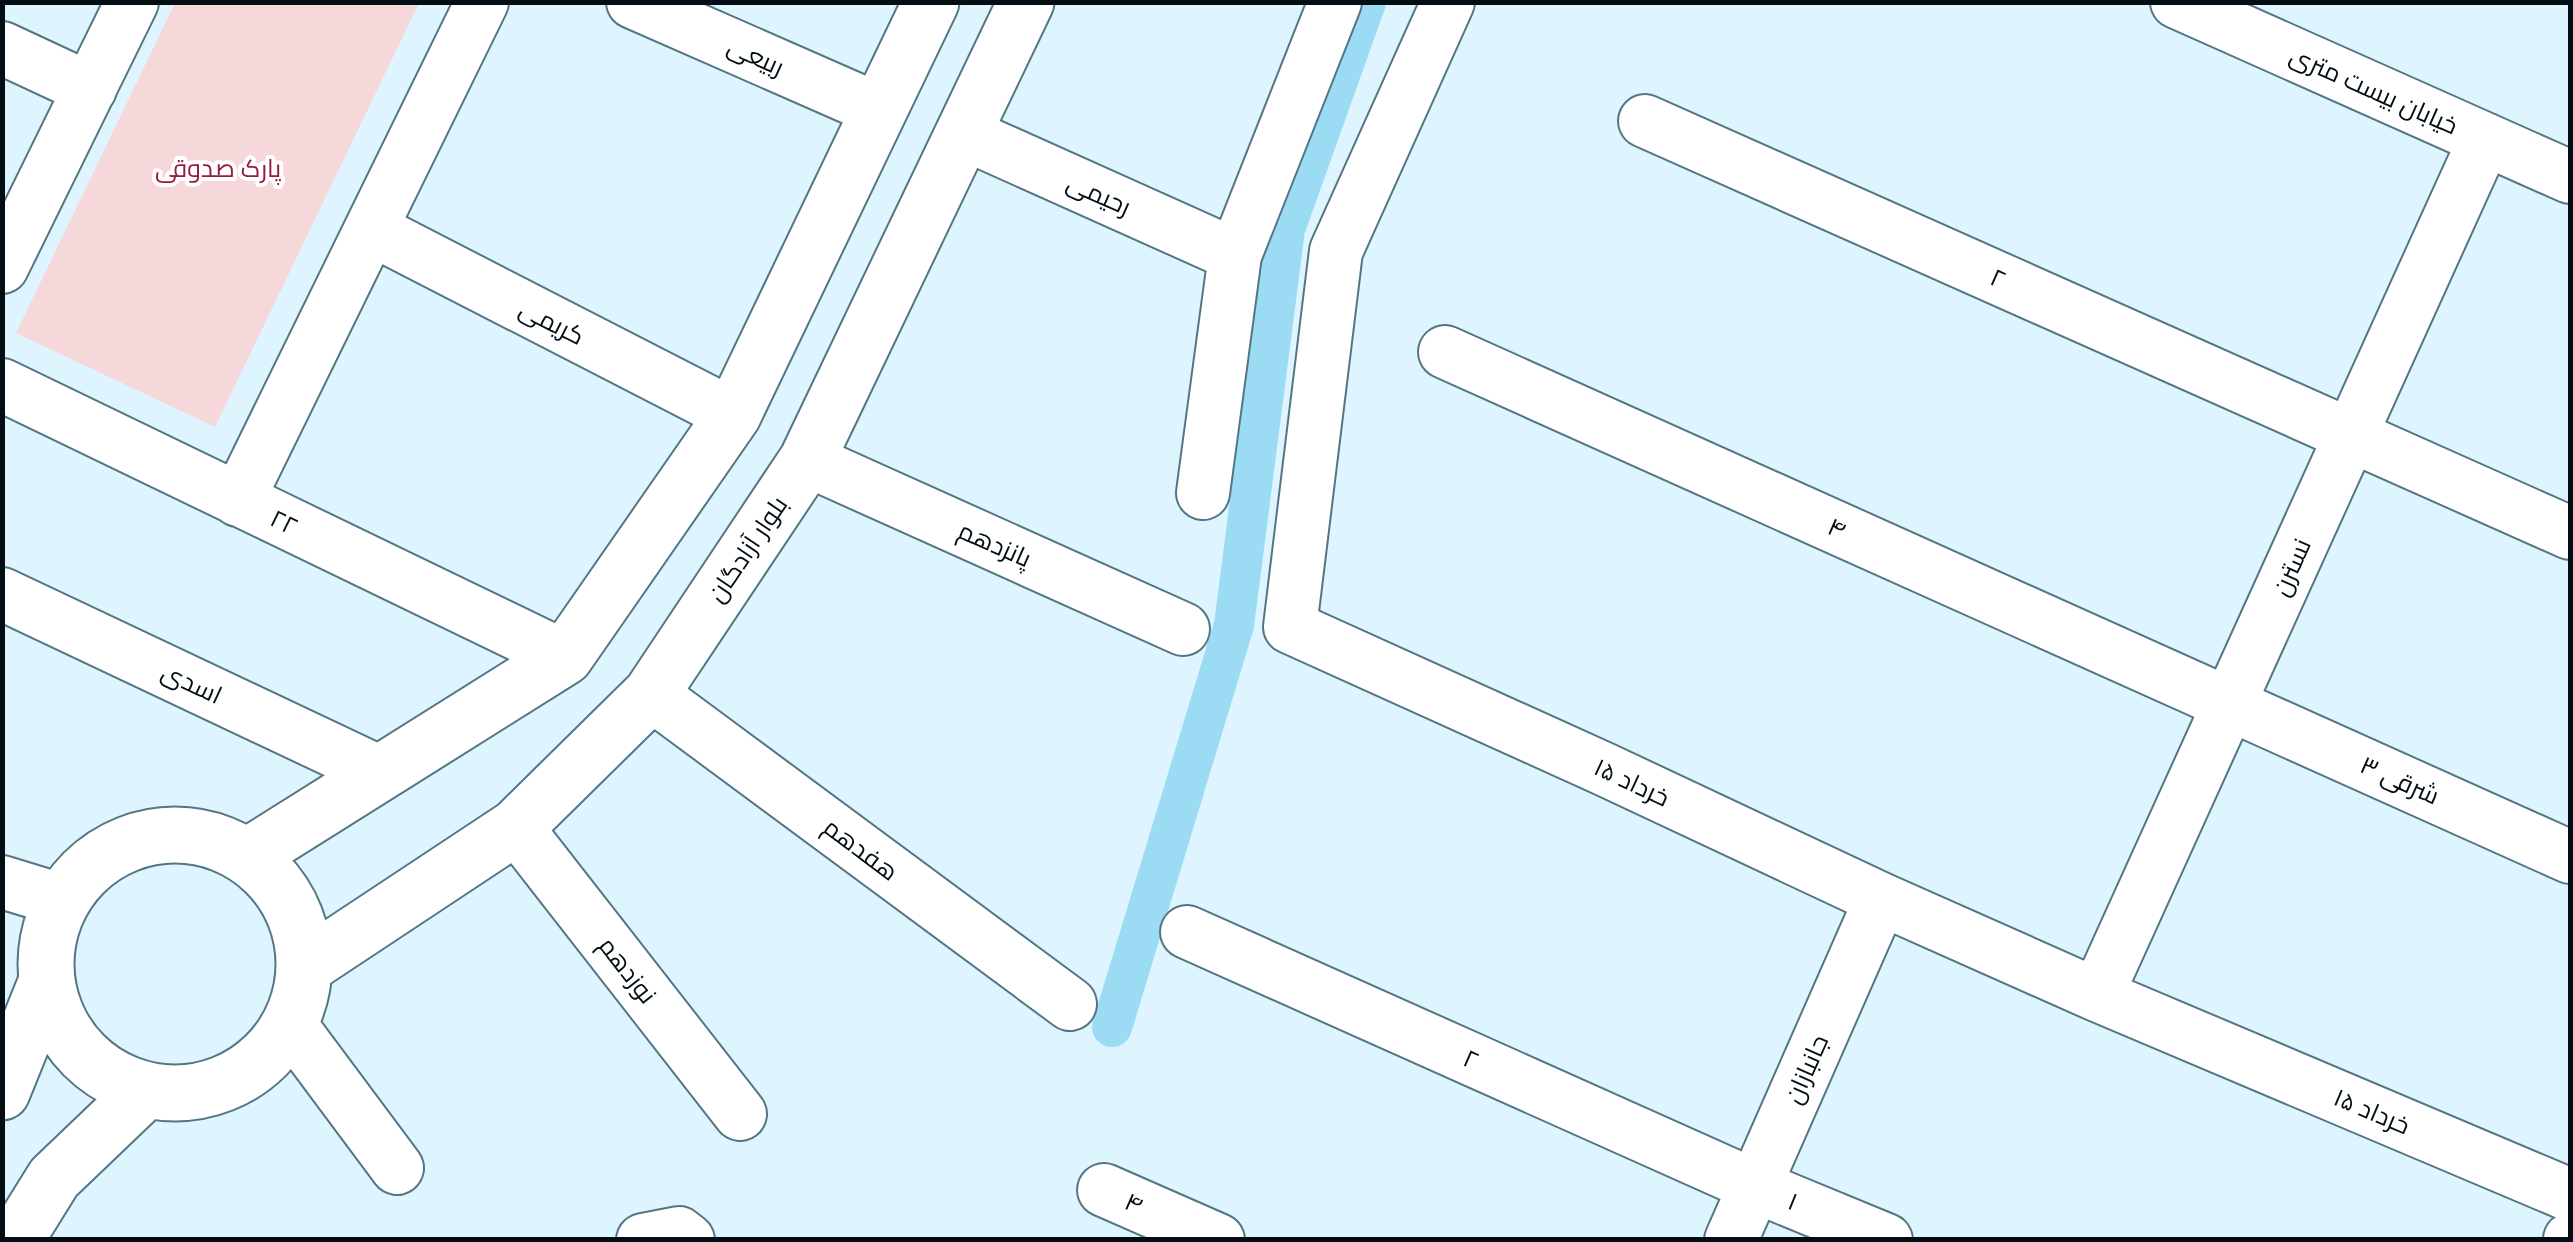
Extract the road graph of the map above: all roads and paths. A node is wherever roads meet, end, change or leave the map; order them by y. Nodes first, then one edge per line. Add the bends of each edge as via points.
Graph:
1 (132, 2) edge
2 (482, 2) edge
3 (634, 2) edge
4 (930, 2) edge
5 (1026, 2) edge
6 (1335, 2) edge
7 (1448, 2) edge
8 (2177, 2) edge
9 (2, 48) edge
10 (90, 89) junction
11 (879, 110) junction
12 (1645, 121) dead end
13 (964, 134) junction
14 (2485, 139) junction
15 (2570, 177) edge
16 (371, 228) junction
17 (1235, 256) junction
18 (2, 267) edge
19 (1444, 352) dead end
20 (2, 386) edge
21 (733, 416) junction
22 (2351, 434) junction
23 (807, 460) junction
24 (1203, 493) dead end
25 (238, 500) junction
26 (2570, 532) edge
27 (2, 594) edge
28 (1183, 628) dead end
29 (565, 657) junction
30 (650, 694) junction
31 (2229, 704) junction
32 (381, 773) junction
33 (516, 827) junction
34 (248, 856) junction
35 (2570, 857) edge
36 (2, 882) edge
37 (1881, 899) junction
38 (62, 900) junction
39 (1187, 932) dead end
40 (306, 966) junction
41 (46, 983) junction
42 (2097, 995) junction
43 (1070, 1004) dead end
44 (289, 1024) junction
45 (146, 1090) junction
46 (2, 1092) edge
47 (740, 1114) dead end
48 (397, 1168) dead end
49 (1755, 1186) junction
50 (1104, 1190) dead end
51 (2570, 1196) edge
52 (18, 1240) edge
53 (643, 1240) edge
54 (688, 1240) edge
55 (1218, 1240) edge
56 (1731, 1240) edge
57 (1886, 1240) edge

1 - 10 street
2 - 16 street
3 - 11 street, ربیعی
4 - 11 main road
5 - 13 main road, بلوار آزادگان
6 - 17 street
7 - 37 street, ۱۵ خرداد via 1336,251 1290,626
8 - 14 street, خیابان بیست متری
9 - 10 street
10 - 18 street
11 - 21 main road
12 - 22 street, ۲
13 - 17 street, رحیمی
13 - 23 main road, بلوار آزادگان
14 - 15 street, خیابان بیست متری
14 - 22 street, نسترن
16 - 21 street, کریمی
16 - 25 street
17 - 24 street
19 - 31 street, ۴
20 - 25 street, ۲۲
21 - 29 main road
22 - 26 street, ۲
22 - 31 street, نسترن
23 - 28 street, پانزدهم
23 - 30 main road, بلوار آزادگان
25 - 29 street, ۲۲
27 - 32 street, اسدی
29 - 32 main road
30 - 33 main road, بلوار آزادگان
30 - 43 street, هفدهم
31 - 35 street, ۳ شرقی
31 - 42 street, نسترن
32 - 34 main road
33 - 40 main road, بلوار آزادگان
33 - 47 street, نوزدهم
34 - 38 main road via 209,839 166,834 125,844 88,867
34 - 40 main road via 286,898 299,923
36 - 38 street
37 - 42 street, ۱۵ خرداد
37 - 49 street, جانبازان
38 - 41 main road via 46,940
39 - 49 street, ۲
40 - 44 main road
41 - 45 main road via 59,1024 85,1058
41 - 46 main road
42 - 51 street, ۱۵ خرداد
44 - 45 main road via 276,1046 244,1074 205,1091
44 - 48 street
45 - 52 main road via 54,1178
49 - 56 street, جانبازان
49 - 57 street, ۱
50 - 55 street, ۴
53 - 54 street via 679,1233

